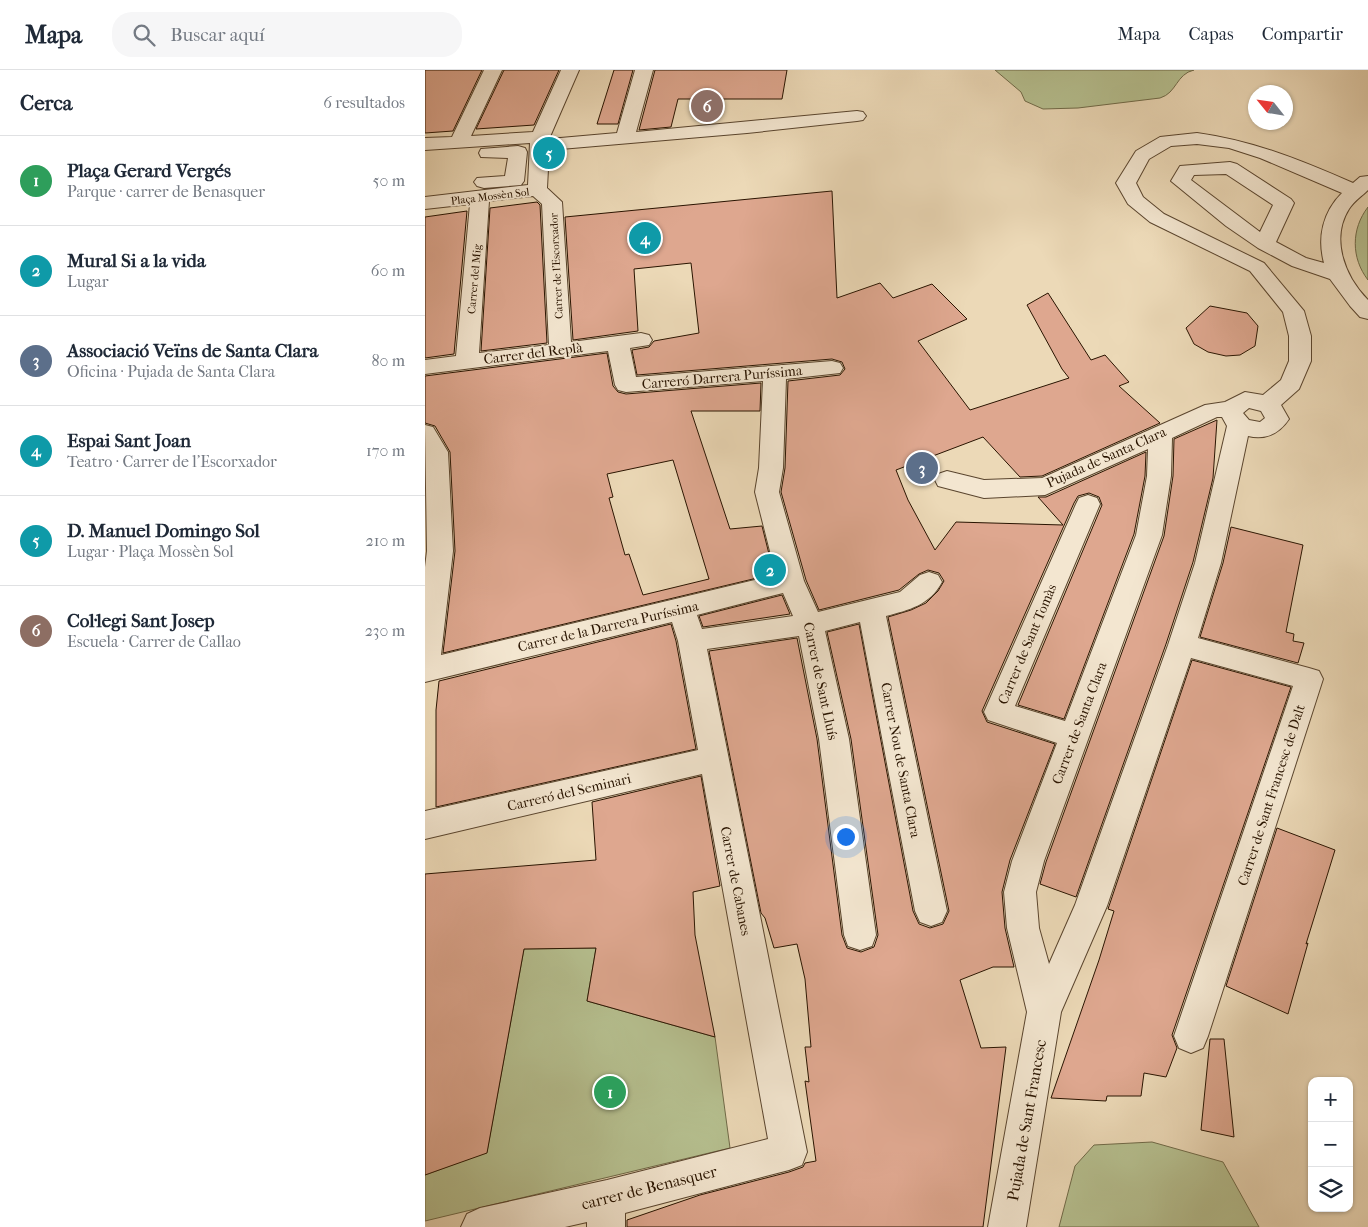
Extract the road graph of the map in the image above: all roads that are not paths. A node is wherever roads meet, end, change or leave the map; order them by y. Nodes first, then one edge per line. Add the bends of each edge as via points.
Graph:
1 (493, 70) edge
2 (570, 70) edge
3 (644, 70) edge
4 (857, 116) dead end
5 (625, 138) junction
6 (459, 142) junction
7 (425, 144) edge
8 (540, 148) junction
9 (674, 152) dead end
10 (425, 157) edge
11 (425, 186) edge
12 (1362, 186) edge
13 (537, 190) junction
14 (480, 197) junction
15 (425, 203) edge
16 (1265, 244) junction
17 (1337, 274) junction
18 (1368, 312) edge
19 (641, 340) dead end
20 (618, 343) junction
21 (560, 350) junction
22 (467, 362) junction
23 (425, 366) edge
24 (832, 368) dead end
25 (775, 372) junction
26 (1235, 417) junction
27 (425, 433) edge
28 (1160, 434) junction
29 (947, 480) dead end
30 (1088, 504) dead end
31 (791, 581) junction
32 (929, 582) dead end
33 (871, 608) junction
34 (682, 609) junction
35 (810, 624) junction
36 (692, 641) junction
37 (1182, 645) junction
38 (425, 671) edge
39 (1074, 736) junction
40 (713, 759) junction
41 (425, 825) edge
42 (931, 911) dead end
43 (860, 936) dead end
44 (1044, 1012) junction
45 (1191, 1036) dead end
46 (789, 1152) joint
47 (607, 1213) edge
48 (480, 1227) edge
49 (1007, 1227) edge

1 - 6 street
2 - 8 street
3 - 5 street
4 - 5 street
5 - 8 street
6 - 7 street
6 - 8 street
8 - 9 street
8 - 13 street, Plaça Mossèn Sol
10 - 11 street, Plaça Mossèn Sol via 518,152 514,180
12 - 17 street via 1340,207 1331,232 1331,252
12 - 26 street via 1253,148 1212,140 1174,140 1157,145 1141,154 1131,168 1126,183 1135,200 1157,218 1257,267 1293,311 1300,336 1300,361 1291,384 1267,404 1273,408 1277,419 1271,427 1256,430
13 - 14 street, Plaça Mossèn Sol
13 - 21 street, Carrer de l'Escorxador via 552,202
14 - 15 street, Plaça Mossèn Sol
14 - 22 street, Carrer del Mig
16 - 16 street via 1284,203 1231,168 1187,170 1181,182 1218,208 1239,228
16 - 17 street via 1299,262
17 - 18 street via 1351,296
19 - 20 street, Carrer del Replà
20 - 21 street, Carrer del Replà
20 - 25 street, Carreró Darrera Puríssima via 626,386
21 - 22 street, Carrer del Replà
22 - 23 street, Carrer del Replà
24 - 25 street, Carreró Darrera Puríssima
25 - 31 street, Carrer de Sant Lluís via 767,492
26 - 28 street, Pujada de Santa Clara via 1213,410
26 - 37 street via 1208,563
27 - 38 street via 436,452 440,551
28 - 29 street, Pujada de Santa Clara via 1045,486 983,489
28 - 39 street, Carrer de Santa Clara via 1159,476 1149,535
30 - 39 street, Carrer de Sant Tomàs via 998,712
31 - 34 street, Carrer de la Darrera Puríssima
31 - 35 street, Carrer de Sant Lluís
32 - 33 street via 908,600
33 - 35 street
33 - 42 street, Carrer Nou de Santa Clara
34 - 36 street, Carrer de Cabanes
34 - 38 street, Carrer de la Darrera Puríssima
35 - 36 street
35 - 43 street, Carrer de Sant Lluís via 834,739
36 - 40 street, Carrer de Cabanes
37 - 44 street via 1091,906
37 - 45 street, Carrer de Sant Francesc de Dalt via 1309,680
39 - 44 street, Carrer de Santa Clara via 1028,861 1020,892 1023,928
40 - 41 street, Carreró del Seminari
40 - 46 street, Carrer de Cabanes
44 - 49 street, Pujada de Sant Francesc
46 - 47 street, carrer de Benasquer
47 - 48 street, carrer de Benasquer

